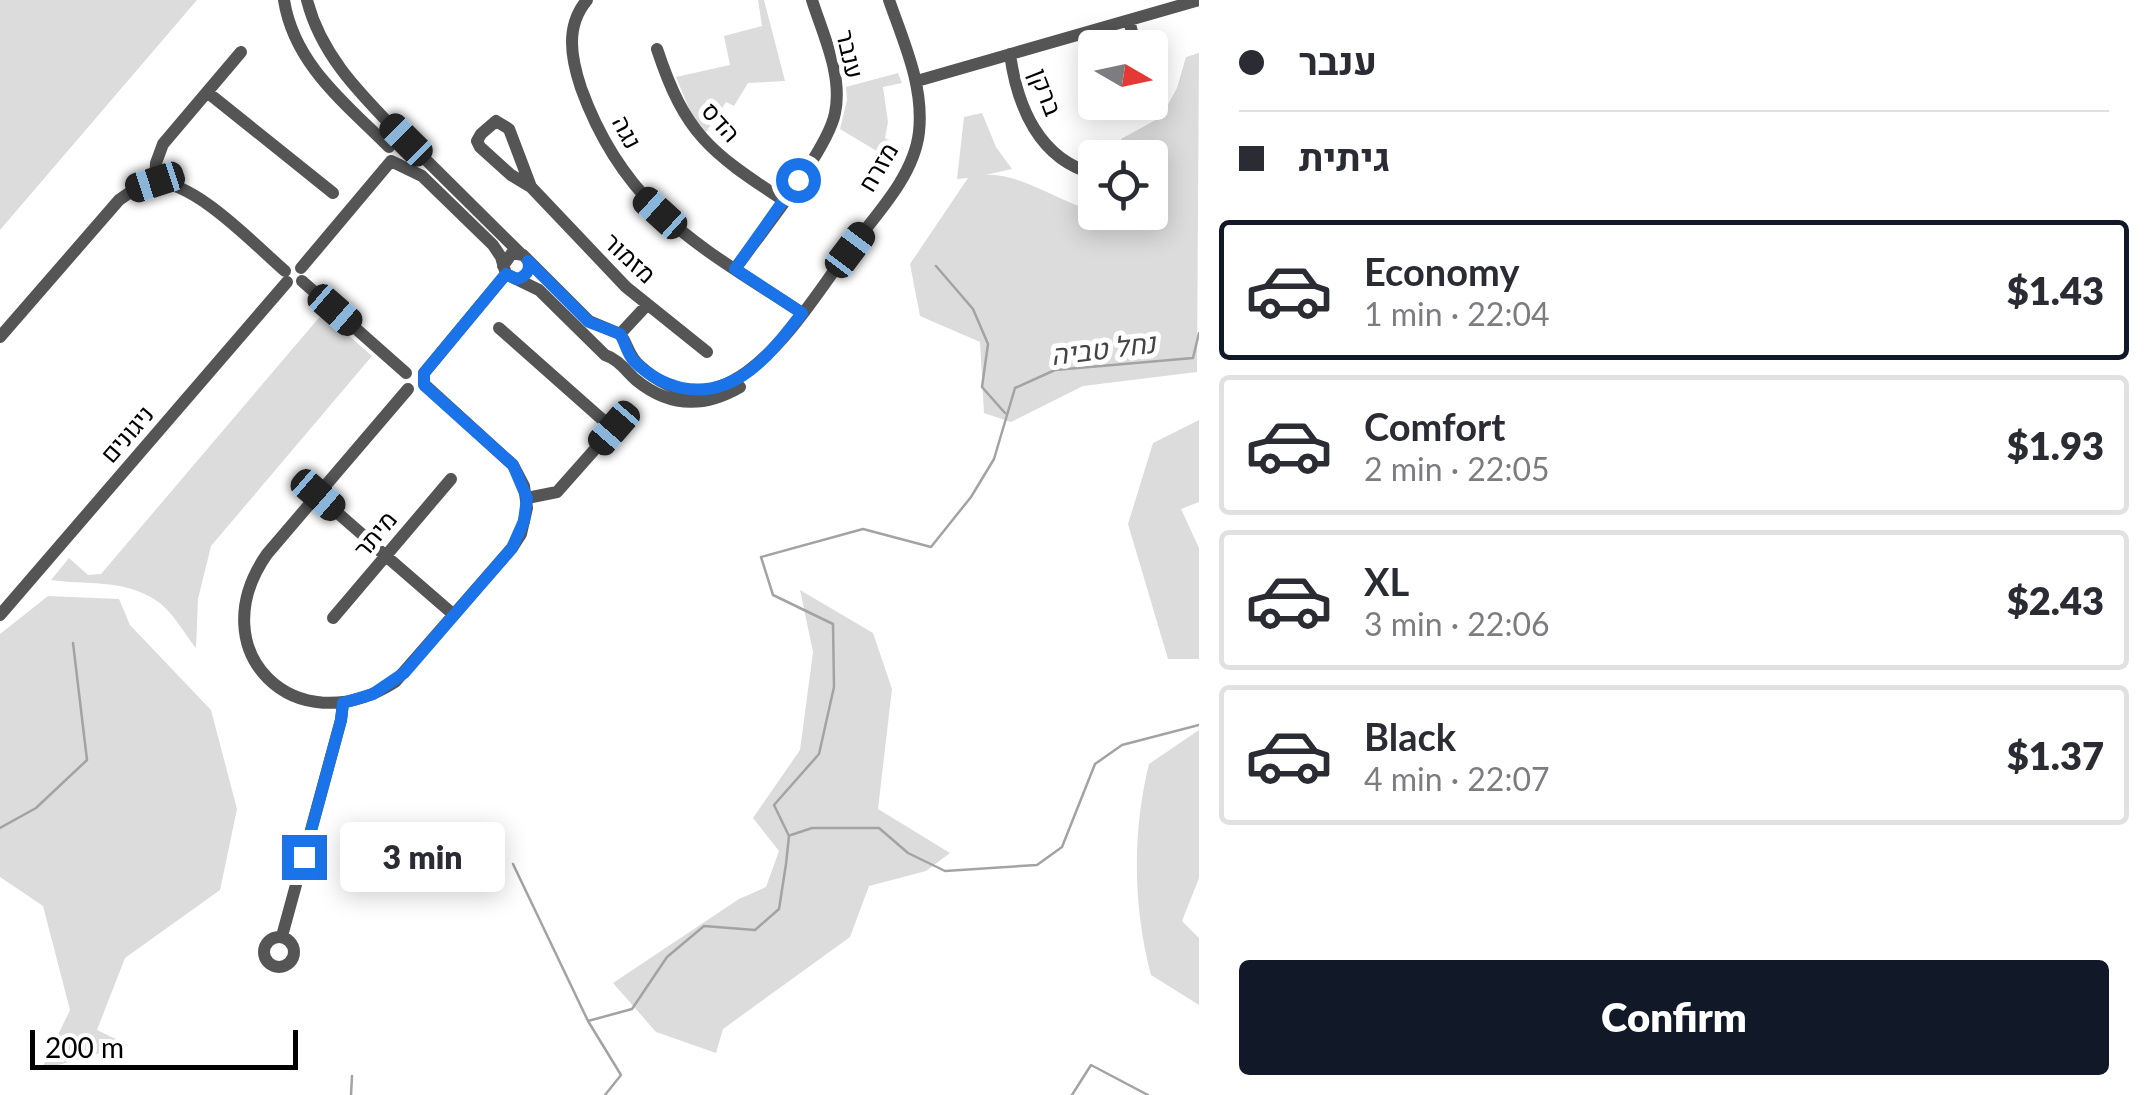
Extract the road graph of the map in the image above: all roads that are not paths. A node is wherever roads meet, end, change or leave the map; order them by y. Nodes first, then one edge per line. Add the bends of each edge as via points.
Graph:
1 (284, 0) edge
2 (307, 0) edge
3 (812, 0) edge
4 (889, 0) edge
5 (1199, 0) edge
6 (583, 4) edge
7 (1129, 20) junction
8 (1132, 30) edge
9 (658, 49) dead end
10 (241, 52) dead end
11 (1010, 54) junction
12 (917, 81) junction
13 (207, 92) junction
14 (409, 143) junction
15 (393, 158) junction
16 (1078, 168) edge
17 (155, 182) junction
18 (531, 187) junction
19 (333, 193) dead end
20 (783, 200) junction
21 (524, 257) junction
22 (735, 269) junction
23 (508, 273) junction
24 (302, 274) junction
25 (286, 276) junction
26 (647, 305) junction
27 (802, 313) junction
28 (499, 328) dead end
29 (619, 337) junction
30 (0, 338) edge
31 (600, 349) junction
32 (706, 352) dead end
33 (612, 358) junction
34 (406, 373) junction
35 (424, 379) junction
36 (408, 389) junction
37 (627, 413) dead end
38 (614, 428) junction
39 (451, 479) dead end
40 (318, 495) junction
41 (527, 498) junction
42 (364, 536) dead end
43 (382, 553) junction
44 (0, 615) edge
45 (454, 615) junction
46 (333, 618) dead end
47 (343, 703) junction
48 (282, 936) dead end

1 - 15 street, מזרח via 300,51
2 - 14 street, מזרח via 343,74
3 - 20 street, ענבר via 834,67 835,113
4 - 12 street, מזרח
5 - 7 street
6 - 22 street, נגה via 572,38 574,62 612,155 642,196
7 - 8 street
7 - 11 street
9 - 20 street, הדס via 674,97 698,136
10 - 13 street
11 - 12 street
11 - 16 street, ברקן via 1018,96 1038,134
12 - 27 street, מזרח via 920,132 908,166
13 - 17 street via 163,144
13 - 19 street
14 - 15 street via 395,140
14 - 15 street via 412,159
14 - 21 street, מזרח
15 - 23 street, מזרח via 422,176 493,245
15 - 24 street
17 - 25 street via 194,194
17 - 30 street via 119,200
18 - 18 street, מזמור via 477,142 496,121 509,129
18 - 26 street, מזמור
20 - 22 street, ענבר
21 - 23 street via 508,255
21 - 23 street via 527,273
21 - 29 street, מזרח via 589,322
22 - 27 street, נגה
23 - 31 street, מזרח via 539,290
23 - 35 street
24 - 25 street via 296,284
24 - 34 street
25 - 44 street, ניגונים
26 - 29 street
26 - 32 street, מזמור
27 - 29 street, מזרח via 764,359 710,390 663,382 640,367
27 - 33 street, מזרח via 756,376 711,401 658,394
28 - 38 street
29 - 31 street via 601,338
29 - 33 street via 620,354
31 - 33 street, מזרח
34 - 35 street via 415,369
34 - 36 street
35 - 36 street via 418,391
35 - 41 street via 504,455
36 - 40 street
37 - 38 street
38 - 41 street via 557,492
39 - 43 street, מיתר
40 - 42 street
40 - 47 street via 256,570 244,624 255,661 278,689 314,702
41 - 45 street via 521,534
43 - 45 street
43 - 46 street, מיתר
45 - 47 street via 395,682
47 - 48 street

